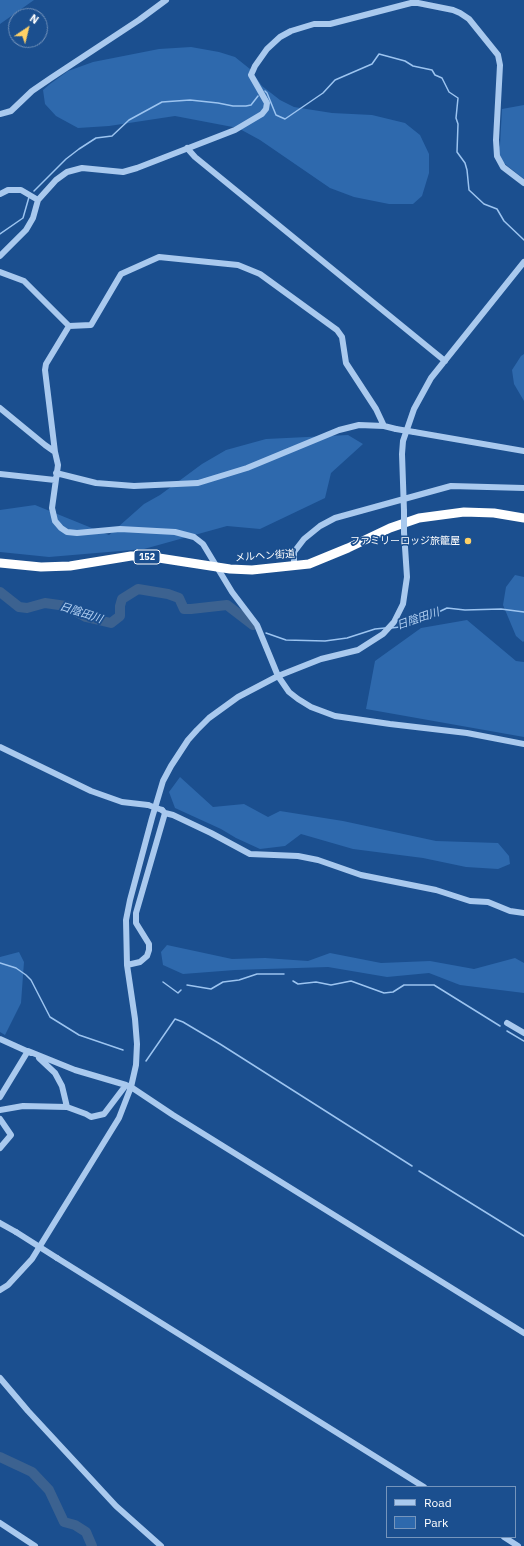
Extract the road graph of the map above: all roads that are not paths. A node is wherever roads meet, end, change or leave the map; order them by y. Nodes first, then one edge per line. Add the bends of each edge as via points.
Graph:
1 (166, 0) edge
2 (0, 114) edge
3 (187, 148) junction
4 (524, 183) edge
5 (0, 194) edge
6 (38, 200) junction
7 (0, 256) edge
8 (524, 262) edge
9 (0, 272) edge
10 (69, 326) junction
11 (445, 361) junction
12 (0, 408) edge
13 (384, 426) junction
14 (524, 451) edge
15 (55, 452) junction
16 (0, 474) edge
17 (56, 476) junction
18 (524, 488) edge
19 (404, 499) junction
20 (524, 518) edge
21 (0, 563) edge
22 (294, 565) junction
23 (217, 567) junction
24 (278, 676) junction
25 (524, 744) edge
26 (0, 747) edge
27 (164, 812) junction
28 (524, 913) edge
29 (127, 965) junction
30 (507, 1023) dead end
31 (524, 1033) edge
32 (0, 1039) edge
33 (28, 1051) junction
34 (129, 1086) junction
35 (0, 1097) edge
36 (67, 1107) junction
37 (0, 1110) edge
38 (0, 1119) edge
39 (0, 1148) edge
40 (0, 1223) edge
41 (0, 1290) edge
42 (524, 1332) edge
43 (0, 1378) edge
44 (422, 1486) edge
45 (0, 1523) edge
46 (506, 1538) edge
47 (35, 1546) edge
48 (161, 1546) edge
49 (518, 1546) edge

1 - 2 street via 51,78 10,111
3 - 4 street via 235,130 262,114 267,103 251,75 255,66 280,37 314,24 330,24 418,2 460,13 469,19 498,55 498,156 503,167
3 - 6 street via 123,172 82,168 67,172
3 - 11 street
5 - 6 street via 8,190 21,190
6 - 7 street via 33,218 26,230
8 - 11 street
9 - 10 street via 24,281
10 - 13 street via 91,325 121,274 159,257 238,265 260,274 337,330 342,337 346,363
10 - 15 street via 45,370
11 - 19 street via 431,378 414,409 403,441
12 - 15 street
13 - 14 street, bridge
13 - 17 street via 359,425 339,430 247,468 198,483 134,486
15 - 17 street via 58,465
16 - 17 street
17 - 23 street via 52,508 55,521 68,532 120,529 175,532 194,537 203,544
18 - 19 street via 451,486
19 - 22 street via 335,518 320,526 304,539 294,552
19 - 24 street, bridge via 407,577 403,604 394,622 383,634 358,650 321,659
20 - 22 highway, メルヘン街道 / 152 via 464,512 419,518 309,564
21 - 23 highway, メルヘン街道 / 152 via 70,566 146,556
22 - 23 highway, メルヘン街道 / 152 via 252,570
23 - 24 street via 257,625
24 - 25 street via 289,692 298,699 335,716 467,733
24 - 29 street via 238,697 210,718 188,740 164,781 130,900 126,920
26 - 27 street, bridge via 91,791 122,802 148,805
27 - 28 street via 250,854 298,856 318,860 361,875 436,890 470,901 488,902 510,911
27 - 29 street via 136,913 136,923 149,944 149,950 140,962
29 - 34 street via 137,1044 136,1065
30 - 31 street
32 - 33 street
33 - 34 street via 75,1070
33 - 35 street
33 - 36 street via 43,1060 55,1073 62,1086
34 - 36 street via 104,1114 91,1117
34 - 41 street via 119,1118 32,1259
34 - 42 street
36 - 37 street via 23,1106
38 - 39 street via 11,1135
40 - 44 street, bridge
43 - 48 street via 116,1506
45 - 47 street
46 - 49 street

